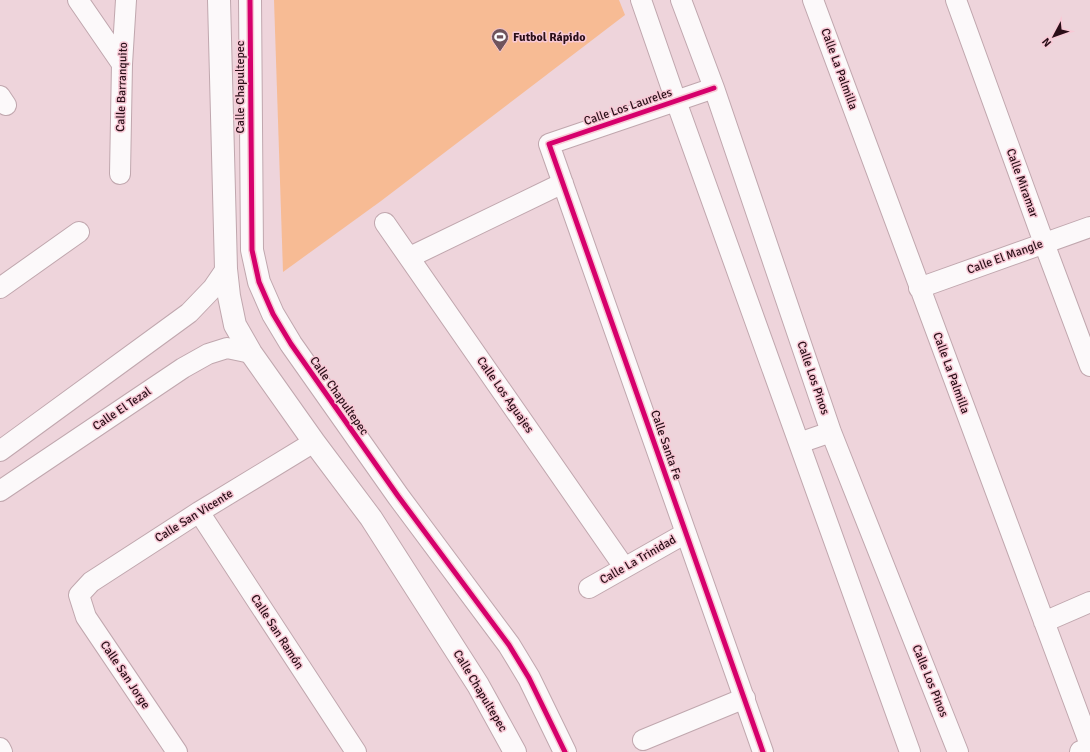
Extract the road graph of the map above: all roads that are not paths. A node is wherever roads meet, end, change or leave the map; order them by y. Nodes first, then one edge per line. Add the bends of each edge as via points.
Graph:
1 (78, 0) edge
2 (126, 0) edge
3 (219, 0) edge
4 (250, 0) edge
5 (641, 0) edge
6 (681, 0) edge
7 (813, 0) edge
8 (956, 0) edge
9 (122, 64) junction
10 (714, 88) junction
11 (676, 101) junction
12 (549, 144) joint
13 (120, 174) dead end
14 (563, 183) junction
15 (385, 223) dead end
16 (1090, 227) edge
17 (80, 232) dead end
18 (1044, 243) junction
19 (410, 257) junction
20 (226, 269) junction
21 (0, 287) edge
22 (919, 288) junction
23 (251, 353) junction
24 (1090, 366) edge
25 (831, 432) junction
26 (314, 442) junction
27 (799, 443) junction
28 (0, 451) edge
29 (375, 464) junction
30 (342, 479) junction
31 (0, 491) edge
32 (199, 512) junction
33 (686, 533) junction
34 (624, 567) junction
35 (589, 588) dead end
36 (79, 595) joint
37 (1090, 602) edge
38 (1044, 622) junction
39 (745, 698) junction
40 (643, 740) dead end
41 (1090, 745) edge
42 (0, 748) edge
43 (1090, 749) edge
44 (2, 752) edge
45 (177, 752) edge
46 (356, 752) edge
47 (515, 752) edge
48 (565, 752) edge
49 (764, 752) edge
50 (910, 752) edge
51 (958, 752) edge
52 (1081, 752) edge

1 - 9 street
2 - 9 street, Calle Barranquito
3 - 20 street, Calle Chapultepec
4 - 29 street, Calle Chapultepec via 252,250 259,282 290,344
5 - 11 street
6 - 10 street, Calle Los Pinos
7 - 22 street, Calle La Palmilla
8 - 18 street, Calle Miramar
9 - 13 street, Calle Barranquito
10 - 11 street, Calle Los Laureles
10 - 25 street, Calle Los Pinos
11 - 12 street, Calle Los Laureles
11 - 27 street
12 - 14 street, Calle Santa Fe
14 - 19 street
14 - 33 street, Calle Santa Fe
15 - 19 street, Calle Los Aguajes
16 - 18 street, Calle El Mangle
17 - 21 street
18 - 22 street, Calle El Mangle
18 - 24 street, Calle Miramar
19 - 34 street, Calle Los Aguajes
20 - 23 street, Calle Chapultepec via 235,325
20 - 28 street via 213,288 189,313
22 - 38 street, Calle La Palmilla
23 - 26 street, Calle Chapultepec
23 - 31 street, Calle El Tezal via 227,348 202,357
25 - 27 street
25 - 51 street, Calle Los Pinos
26 - 30 street, Calle Chapultepec
26 - 32 street, Calle San Vicente
27 - 50 street
29 - 30 street via 381,485 378,490 365,492
29 - 48 street, Calle Chapultepec via 509,645 529,678
30 - 47 street, Calle Chapultepec via 371,518 478,685
32 - 36 street, Calle San Vicente via 91,582
32 - 46 street, Calle San Ramón
33 - 34 street, Calle La Trinidad
33 - 39 street, Calle Santa Fe
34 - 35 street, Calle La Trinidad
36 - 45 street, Calle San Jorge via 86,617
37 - 38 street
38 - 41 street, Calle La Palmilla
39 - 40 street
39 - 49 street, Calle Santa Fe
42 - 44 street
43 - 52 street

